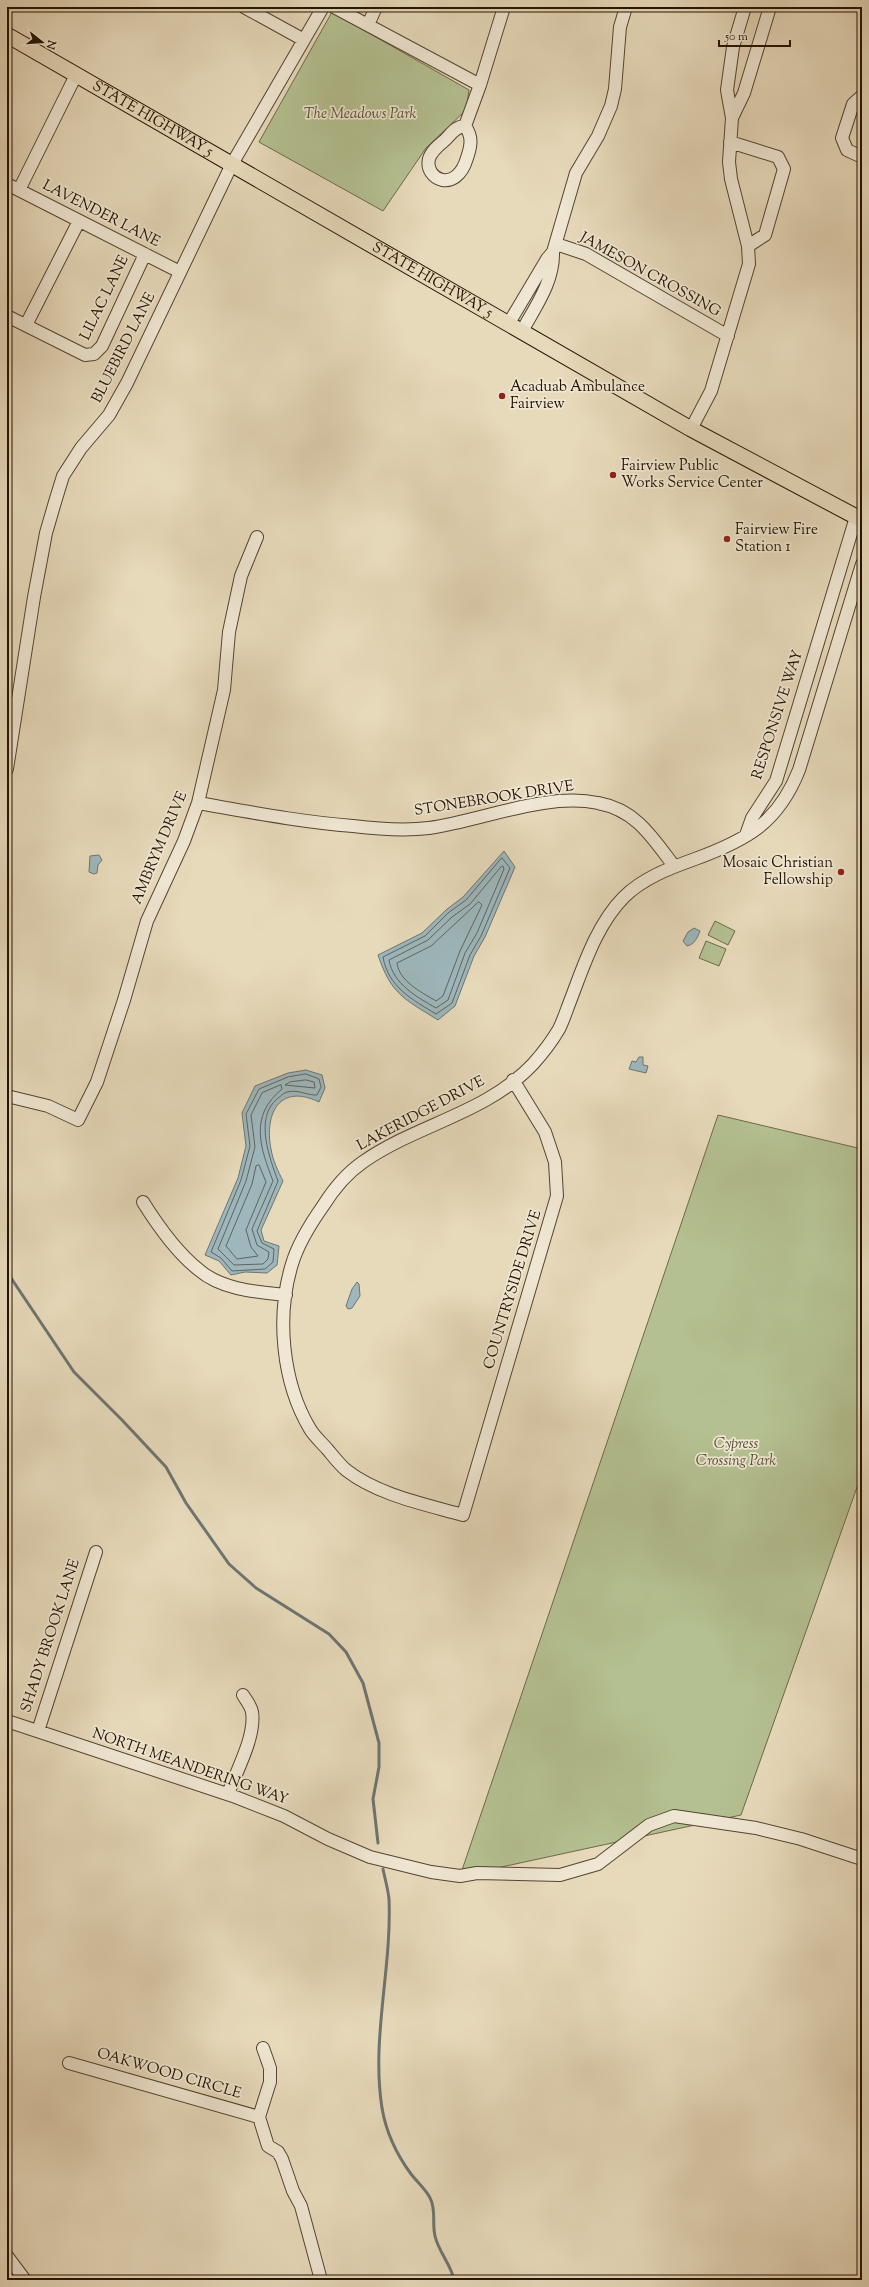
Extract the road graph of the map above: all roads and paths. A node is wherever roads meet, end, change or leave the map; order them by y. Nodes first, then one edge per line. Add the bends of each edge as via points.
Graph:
1 (244, 7) edge
2 (324, 7) edge
3 (334, 7) edge
4 (376, 7) edge
5 (504, 7) edge
6 (626, 7) edge
7 (745, 7) edge
8 (770, 7) edge
9 (368, 25) junction
10 (7, 35) edge
11 (304, 40) junction
12 (76, 75) junction
13 (480, 85) junction
14 (862, 96) edge
15 (732, 118) junction
16 (465, 126) dead end
17 (730, 142) junction
18 (862, 157) edge
19 (232, 164) junction
20 (7, 184) edge
21 (19, 190) junction
22 (79, 221) junction
23 (748, 246) junction
24 (554, 248) junction
25 (145, 254) junction
26 (180, 272) junction
27 (7, 316) edge
28 (26, 325) junction
29 (516, 327) junction
30 (728, 336) junction
31 (691, 429) junction
32 (859, 519) edge
33 (257, 537) dead end
34 (862, 564) edge
35 (7, 769) edge
36 (198, 803) junction
37 (746, 835) junction
38 (674, 866) junction
39 (513, 1080) junction
40 (7, 1096) edge
41 (143, 1202) dead end
42 (286, 1295) junction
43 (463, 1515) joint
44 (96, 1552) dead end
45 (243, 1695) dead end
46 (7, 1721) edge
47 (38, 1731) junction
48 (228, 1794) junction
49 (862, 1859) edge
50 (264, 2048) dead end
51 (69, 2063) dead end
52 (259, 2117) junction
53 (7, 2256) edge
54 (25, 2280) edge
55 (321, 2280) edge

1 - 11 street
2 - 11 street, BLUEBIRD LANE
3 - 9 street
4 - 9 street
5 - 13 street
6 - 24 street via 620,27 615,89 611,106 598,136 576,173
7 - 15 street via 733,47 727,90
8 - 15 street via 744,93
9 - 13 street
10 - 12 main road, STATE HIGHWAY 5
11 - 19 street, BLUEBIRD LANE
12 - 19 main road, STATE HIGHWAY 5
12 - 21 street
13 - 16 street
14 - 18 street via 853,104 842,138 847,150
15 - 17 street
17 - 23 street via 731,179
17 - 23 street via 772,155 782,162 784,169 765,235
19 - 26 street, BLUEBIRD LANE
19 - 29 main road, STATE HIGHWAY 5
20 - 21 street, LAVENDER LANE
21 - 22 street, LAVENDER LANE
22 - 25 street, LAVENDER LANE
22 - 28 street
23 - 30 street via 750,257 746,278
24 - 29 street via 554,262 548,283
24 - 30 street, JAMESON CROSSING via 586,254
25 - 26 street, LAVENDER LANE
25 - 28 street, LILAC LANE via 102,346 94,354 84,355
26 - 35 street, BLUEBIRD LANE via 109,415 81,448 63,476 45,540
27 - 28 street, LILAC LANE
29 - 31 main road, STATE HIGHWAY 5
30 - 31 street via 711,391
31 - 32 main road, STATE HIGHWAY 5
32 - 37 street, RESPONSIVE WAY via 776,781 752,818
33 - 36 street, AMBRYM DRIVE via 241,576 228,632 224,690
34 - 37 street via 790,793 763,826
36 - 38 street, STONEBROOK DRIVE via 315,823 381,829 428,828 576,799 621,810 646,828
36 - 40 street, AMBRYM DRIVE via 184,841 147,921 97,1082 78,1120 48,1106
37 - 38 street, LAKERIDGE DRIVE via 726,846
38 - 39 street, LAKERIDGE DRIVE via 645,880 624,897 606,918 559,1029 532,1065
39 - 42 street, LAKERIDGE DRIVE via 487,1100 412,1134 361,1162 334,1189 313,1221 292,1263
39 - 43 street, COUNTRYSIDE DRIVE via 545,1132 555,1162 557,1196
41 - 42 street via 160,1227 199,1271 220,1282 252,1292
42 - 43 street, LAKERIDGE DRIVE via 284,1345 295,1395 310,1430 344,1468 367,1484
44 - 47 street, SHADY BROOK LANE
45 - 48 street via 252,1710 252,1723
46 - 47 street, NORTH MEANDERING WAY
47 - 48 street, NORTH MEANDERING WAY
48 - 49 street, NORTH MEANDERING WAY via 284,1816 370,1857 431,1872 460,1876 477,1873 560,1875 598,1864 649,1825 674,1816 756,1828 801,1839
50 - 52 street via 270,2068 270,2082
51 - 52 street, OAKWOOD CIRCLE
52 - 55 street via 268,2146 278,2152 282,2159 292,2191 301,2206
53 - 54 street

